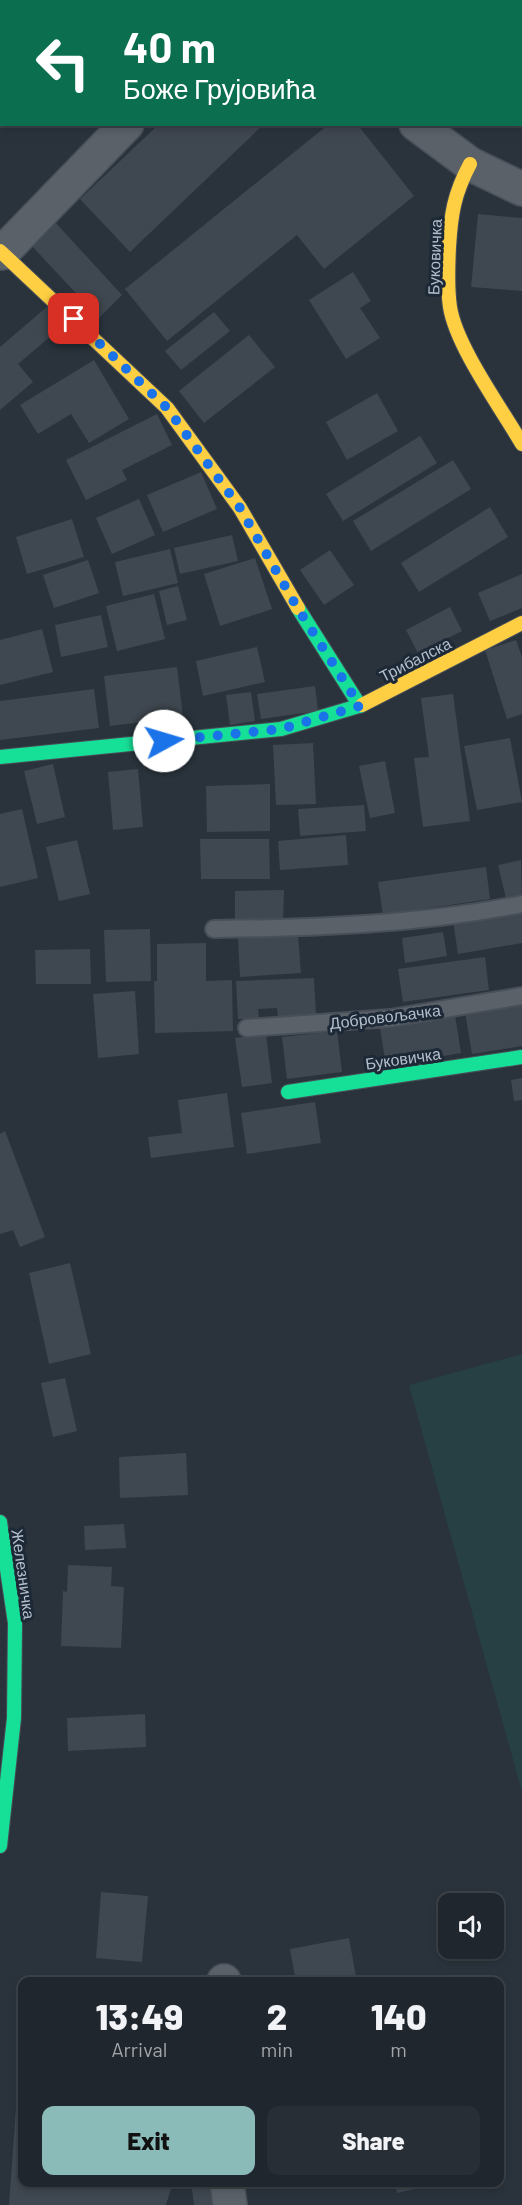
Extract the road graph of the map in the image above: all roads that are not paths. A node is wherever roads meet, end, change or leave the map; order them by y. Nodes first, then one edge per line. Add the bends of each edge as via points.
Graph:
1 (125, 126) edge
2 (419, 126) edge
3 (470, 164) junction
4 (522, 189) edge
5 (1, 252) edge
6 (522, 444) edge
7 (522, 623) edge
8 (360, 706) junction
9 (0, 757) edge
10 (522, 904) edge
11 (214, 929) dead end
12 (522, 996) edge
13 (248, 1028) dead end
14 (522, 1057) edge
15 (288, 1092) dead end
16 (0, 1522) edge
17 (0, 1846) edge
18 (228, 2187) edge
19 (230, 2205) edge

1 - 5 street
2 - 3 street
3 - 4 street
3 - 6 street, Буковичка via 458,187 451,218 450,308 464,346
5 - 8 street via 167,408 240,508
7 - 8 street, Трибалска
8 - 9 street, Трибалска via 281,729
10 - 11 lane via 369,924
12 - 13 lane, Добровољачка via 391,1018
14 - 15 street, Буковичка
16 - 17 street, Железничка via 15,1623 14,1718
18 - 19 street

